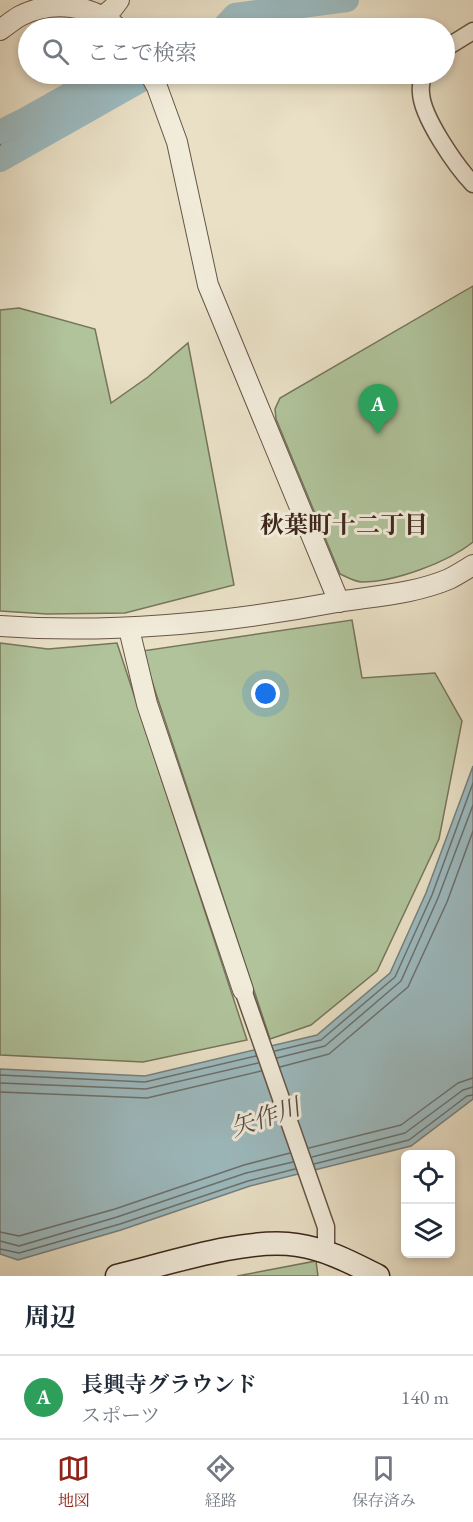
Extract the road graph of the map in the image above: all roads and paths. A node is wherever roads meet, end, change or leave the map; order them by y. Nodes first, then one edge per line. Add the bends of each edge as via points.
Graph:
1 (119, 0) edge
2 (102, 17) joint
3 (0, 30) edge
4 (473, 31) edge
5 (455, 42) edge
6 (155, 84) edge
7 (422, 84) edge
8 (473, 184) edge
9 (473, 565) edge
10 (339, 602) junction
11 (0, 626) edge
12 (129, 628) junction
13 (243, 990) joint
14 (326, 1252) junction
15 (117, 1276) edge
16 (378, 1276) edge

1 - 2 street
2 - 3 street via 80,8 56,6 21,16
4 - 5 street
6 - 10 street via 177,142 208,285
7 - 8 street via 420,94 428,117
9 - 10 street via 448,579 405,592
10 - 12 street via 226,621
11 - 12 street
12 - 13 street via 147,704
13 - 14 street via 326,1227
14 - 15 main road via 296,1245 260,1245
14 - 16 main road

